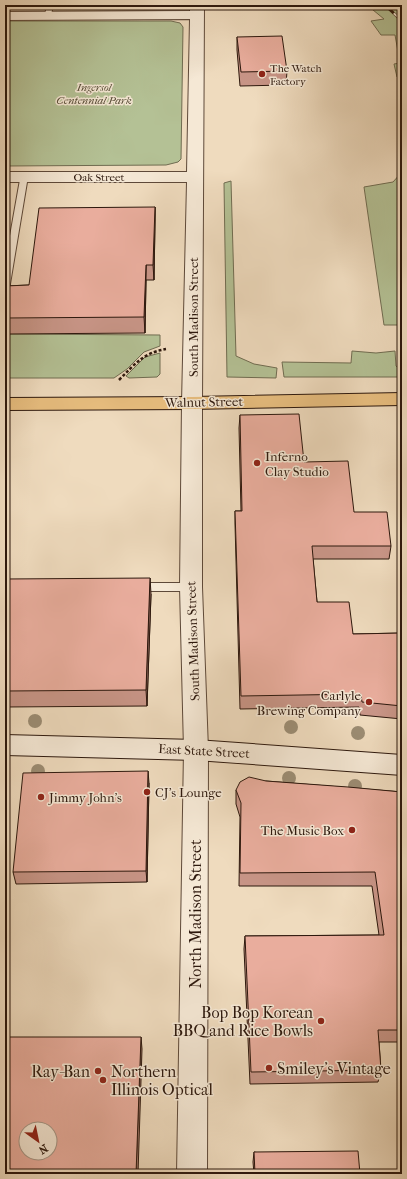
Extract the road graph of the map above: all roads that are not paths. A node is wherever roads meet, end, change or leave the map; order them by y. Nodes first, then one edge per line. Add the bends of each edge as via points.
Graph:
1 (49, 10) edge
2 (196, 10) edge
3 (5, 16) edge
4 (5, 176) edge
5 (24, 176) junction
6 (194, 177) junction
7 (5, 290) edge
8 (402, 399) edge
9 (192, 403) junction
10 (5, 404) edge
11 (122, 587) edge
12 (191, 587) junction
13 (5, 744) edge
14 (196, 750) junction
15 (402, 765) edge
16 (192, 1174) edge

1 - 2 street
1 - 3 street
2 - 6 street, South Madison Street
4 - 5 street, Oak Street
5 - 6 street, Oak Street
5 - 7 lane
6 - 9 street, South Madison Street
8 - 9 main road, Walnut Street
9 - 10 main road, Walnut Street
9 - 12 street, South Madison Street
11 - 12 lane
12 - 14 street, South Madison Street
13 - 14 street, East State Street
14 - 15 street, East State Street
14 - 16 street, North Madison Street

